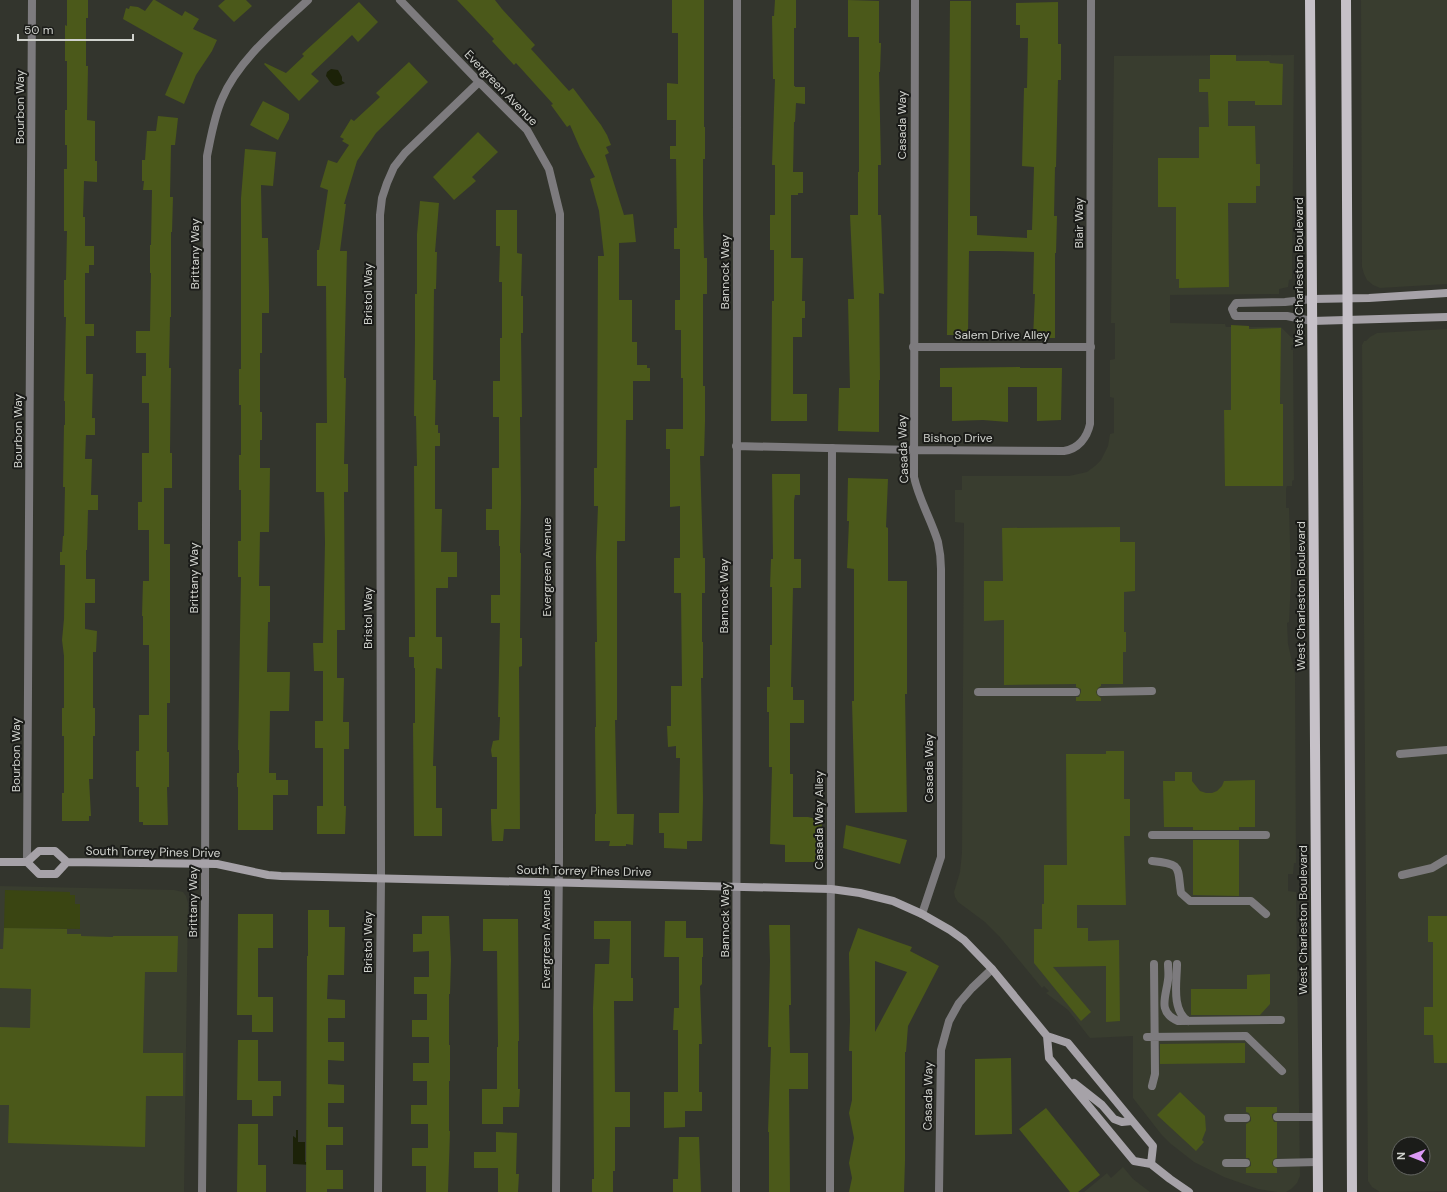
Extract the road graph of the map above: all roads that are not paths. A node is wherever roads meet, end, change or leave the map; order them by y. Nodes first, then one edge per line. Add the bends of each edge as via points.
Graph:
1 (32, 0) edge
2 (308, 0) edge
3 (400, 0) edge
4 (737, 0) edge
5 (915, 0) edge
6 (1091, 0) edge
7 (1310, 0) edge
8 (1346, 0) edge
9 (479, 82) junction
10 (1447, 293) edge
11 (1347, 298) junction
12 (1312, 299) junction
13 (1447, 317) edge
14 (1347, 320) junction
15 (1312, 321) junction
16 (914, 347) junction
17 (1091, 347) junction
18 (1081, 443) joint
19 (736, 446) junction
20 (832, 448) junction
21 (914, 450) junction
22 (1152, 691) dead end
23 (978, 692) dead end
24 (1076, 692) dead end
25 (1101, 692) dead end
26 (1447, 750) edge
27 (1400, 754) dead end
28 (1152, 835) dead end
29 (1266, 835) dead end
30 (1447, 858) edge
31 (0, 862) edge
32 (27, 862) junction
33 (67, 862) junction
34 (1152, 862) dead end
35 (205, 864) junction
36 (1402, 875) dead end
37 (381, 878) junction
38 (558, 882) junction
39 (737, 887) junction
40 (831, 889) junction
41 (922, 914) junction
42 (1266, 914) dead end
43 (1154, 964) dead end
44 (1168, 964) dead end
45 (1177, 964) dead end
46 (992, 969) junction
47 (1282, 1020) dead end
48 (1188, 1021) junction
49 (1047, 1036) junction
50 (1151, 1037) junction
51 (1282, 1071) dead end
52 (1062, 1074) junction
53 (1152, 1086) dead end
54 (1277, 1117) dead end
55 (1318, 1117) junction
56 (1228, 1118) dead end
57 (1246, 1118) dead end
58 (1132, 1121) junction
59 (1277, 1162) dead end
60 (1318, 1162) junction
61 (1226, 1163) dead end
62 (1246, 1163) dead end
63 (1151, 1164) junction
64 (202, 1192) edge
65 (378, 1192) edge
66 (556, 1192) edge
67 (736, 1192) edge
68 (830, 1192) edge
69 (939, 1192) edge
70 (1189, 1192) edge
71 (1318, 1192) edge
72 (1352, 1192) edge

1 - 32 street, Bourbon Way
2 - 35 street, Brittany Way via 262,43 232,81 222,98 207,156
3 - 9 street, Evergreen Avenue
4 - 19 street, Bannock Way
5 - 16 street, Casada Way
6 - 17 street, Blair Way
7 - 12 main road, West Charleston Boulevard
8 - 11 main road
9 - 37 street, Bristol Way via 404,153 394,167 382,198
9 - 38 street, Evergreen Avenue via 527,130 549,169 560,214
10 - 11 main road
11 - 12 main road
11 - 14 main road
12 - 15 main road, West Charleston Boulevard
12 - 15 street via 1236,303 1232,309 1235,316 1287,316
13 - 14 main road
14 - 15 main road
14 - 72 main road
15 - 55 main road, West Charleston Boulevard
16 - 17 street, Salem Drive Alley
16 - 21 street, Casada Way
17 - 18 street, Blair Way via 1090,424
18 - 21 street, Bishop Drive via 1076,448 1064,451
19 - 20 street, Bishop Drive
19 - 39 street, Bannock Way
20 - 21 street, Bishop Drive
20 - 40 street, Casada Way Alley
21 - 41 street, Casada Way via 914,477 917,490 937,540 942,570 941,857
22 - 25 street
23 - 24 street
26 - 27 street
28 - 29 street
30 - 36 street via 1432,868
31 - 32 main road
32 - 33 main road via 39,850 55,851
32 - 33 main road via 39,874 56,874
33 - 35 main road, South Torrey Pines Drive
34 - 42 street via 1172,864 1177,868 1181,893 1190,901 1251,901
35 - 37 main road, South Torrey Pines Drive via 268,875
35 - 64 street, Brittany Way
37 - 38 main road, South Torrey Pines Drive
37 - 65 street, Bristol Way
38 - 39 main road, South Torrey Pines Drive
38 - 66 street, Evergreen Avenue
39 - 40 main road, South Torrey Pines Drive
39 - 67 street, Bannock Way
40 - 41 main road, South Torrey Pines Drive via 893,901
40 - 68 street, Casada Way Alley
41 - 46 main road, South Torrey Pines Drive via 964,940
43 - 50 street
44 - 48 street via 1165,1008 1173,1019
45 - 48 street via 1178,1005 1183,1018
46 - 49 main road, South Torrey Pines Drive
46 - 69 street, Casada Way via 959,1003 949,1021 941,1050
47 - 48 street
49 - 52 main road via 1049,1058
49 - 58 main road via 1068,1043
50 - 51 street via 1246,1036
50 - 53 street via 1155,1074
52 - 58 main road via 1102,1105 1114,1119 1122,1122
52 - 63 main road via 1134,1161
54 - 55 street
55 - 60 main road, West Charleston Boulevard
56 - 57 street
58 - 63 main road via 1153,1146
59 - 60 street
60 - 71 main road, West Charleston Boulevard
61 - 62 street
63 - 70 main road

